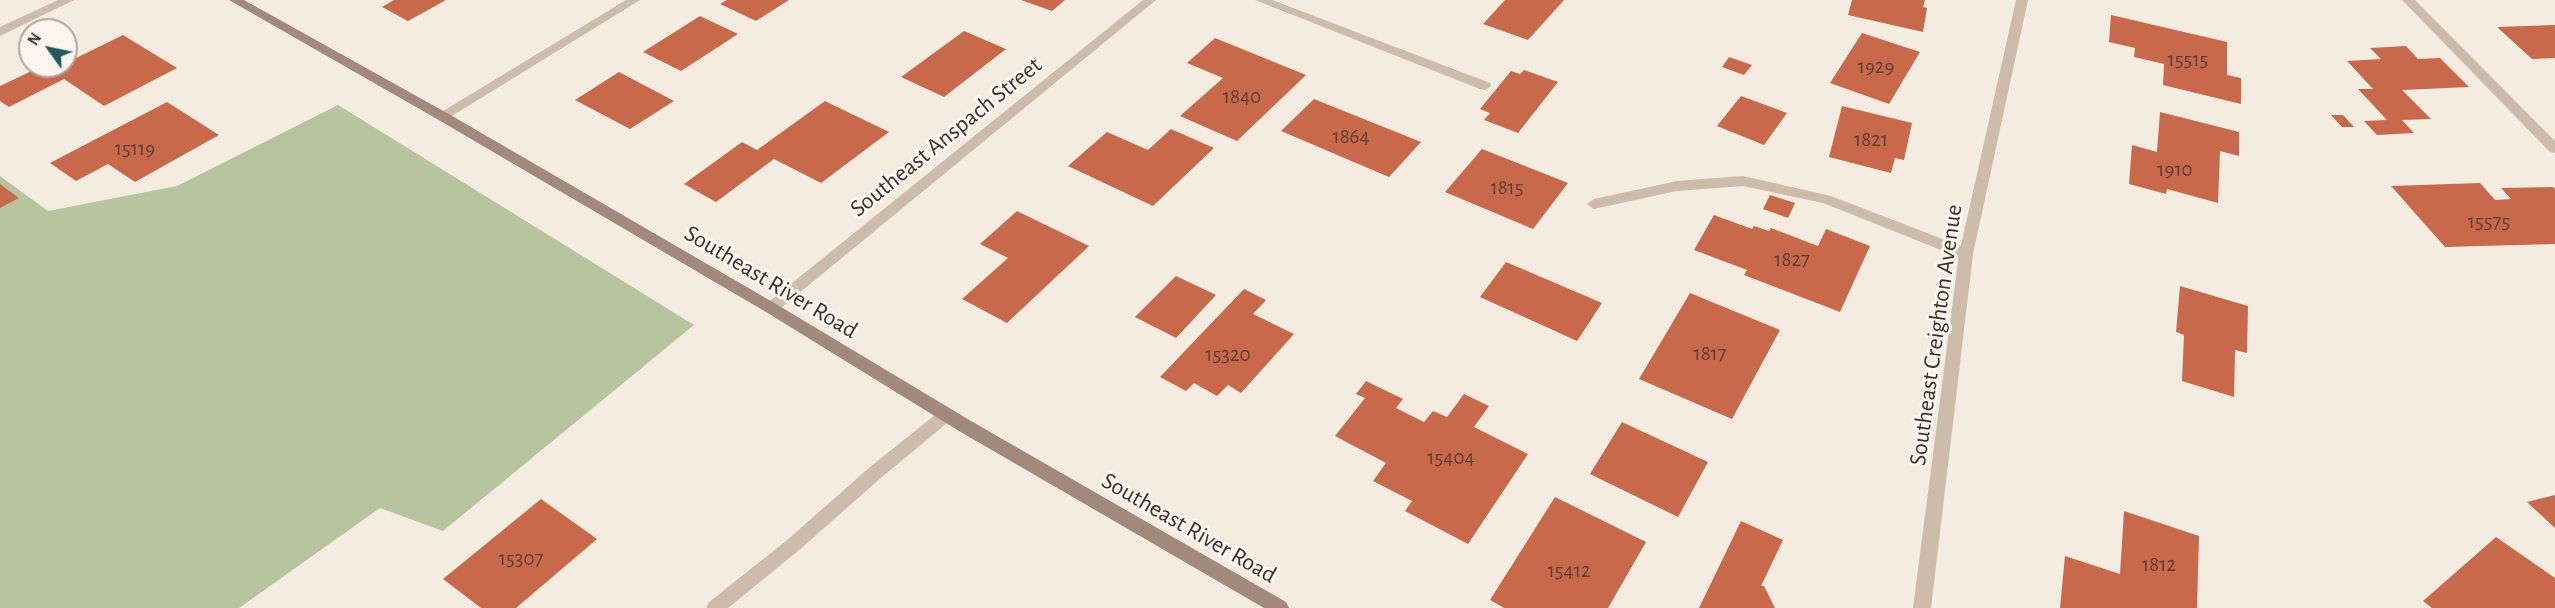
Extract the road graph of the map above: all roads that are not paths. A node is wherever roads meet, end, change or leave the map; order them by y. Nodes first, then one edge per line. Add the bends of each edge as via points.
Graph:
1 (68, 0) edge
2 (235, 0) edge
3 (633, 0) edge
4 (1150, 0) edge
5 (1261, 0) edge
6 (2022, 0) edge
7 (2408, 0) edge
8 (0, 32) edge
9 (1485, 86) dead end
10 (442, 116) junction
11 (2555, 149) edge
12 (1594, 204) dead end
13 (1966, 254) junction
14 (771, 308) junction
15 (946, 415) junction
16 (716, 608) edge
17 (1280, 608) edge
18 (1922, 608) edge

1 - 8 street
2 - 10 street, Southeast River Road
3 - 10 street
4 - 14 street, Southeast Anspach Street
5 - 9 street
6 - 13 street, Southeast Creighton Avenue
7 - 11 street
10 - 14 street, Southeast River Road
12 - 13 street via 1677,186 1743,181 1826,199
13 - 18 street, Southeast Creighton Avenue
14 - 15 street, Southeast River Road
15 - 16 street
15 - 17 street, Southeast River Road

